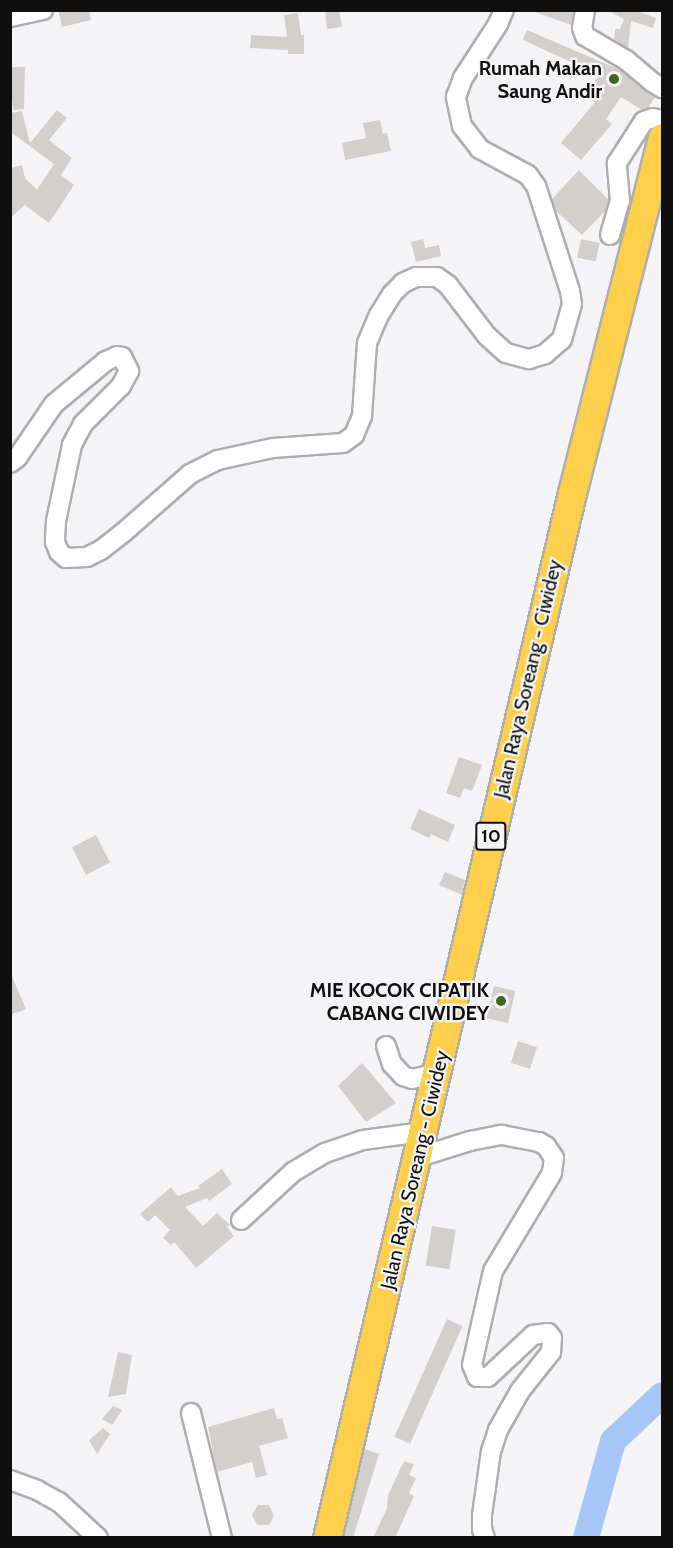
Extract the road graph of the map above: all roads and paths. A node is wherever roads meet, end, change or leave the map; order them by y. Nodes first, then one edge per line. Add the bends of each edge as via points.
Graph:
1 (43, 10) edge
2 (504, 10) edge
3 (585, 10) edge
4 (10, 17) edge
5 (663, 88) edge
6 (663, 120) edge
7 (663, 137) edge
8 (658, 172) edge
9 (610, 235) dead end
10 (10, 463) edge
11 (386, 1046) dead end
12 (437, 1073) junction
13 (423, 1132) junction
14 (416, 1158) junction
15 (241, 1220) dead end
16 (191, 1413) dead end
17 (10, 1480) edge
18 (98, 1538) edge
19 (222, 1538) edge
20 (327, 1538) edge
21 (485, 1538) edge

1 - 4 street
2 - 10 street via 463,78 456,97 462,126 480,149 528,175 536,186 570,291 572,304 562,339 545,354 529,359 506,353 486,336 448,285 437,277 416,277 392,294 367,343 362,416 354,435 343,443 273,448 218,460 189,474 124,532 87,557 66,558 59,552 56,522 72,445 83,424 121,386 129,371 122,357 106,361 54,404
3 - 5 street via 585,36
6 - 9 street via 645,121 617,163 620,201
7 - 8 highway, Jalan Raya Soreang - Ciwidey / 10
8 - 12 highway, Jalan Raya Soreang - Ciwidey / 10 via 572,493
11 - 12 street via 392,1064 403,1076 412,1079
12 - 13 highway, Jalan Raya Soreang - Ciwidey / 10
13 - 14 highway, Jalan Raya Soreang - Ciwidey / 10
13 - 15 street via 363,1140 325,1153 293,1172
14 - 20 highway, Jalan Raya Soreang - Ciwidey / 10
14 - 21 street via 502,1135 539,1142 554,1158 552,1173 493,1271 472,1365 477,1377 488,1377 533,1335 548,1333 552,1338 551,1352 520,1391 498,1430 482,1515
16 - 19 street
17 - 18 street via 59,1502

